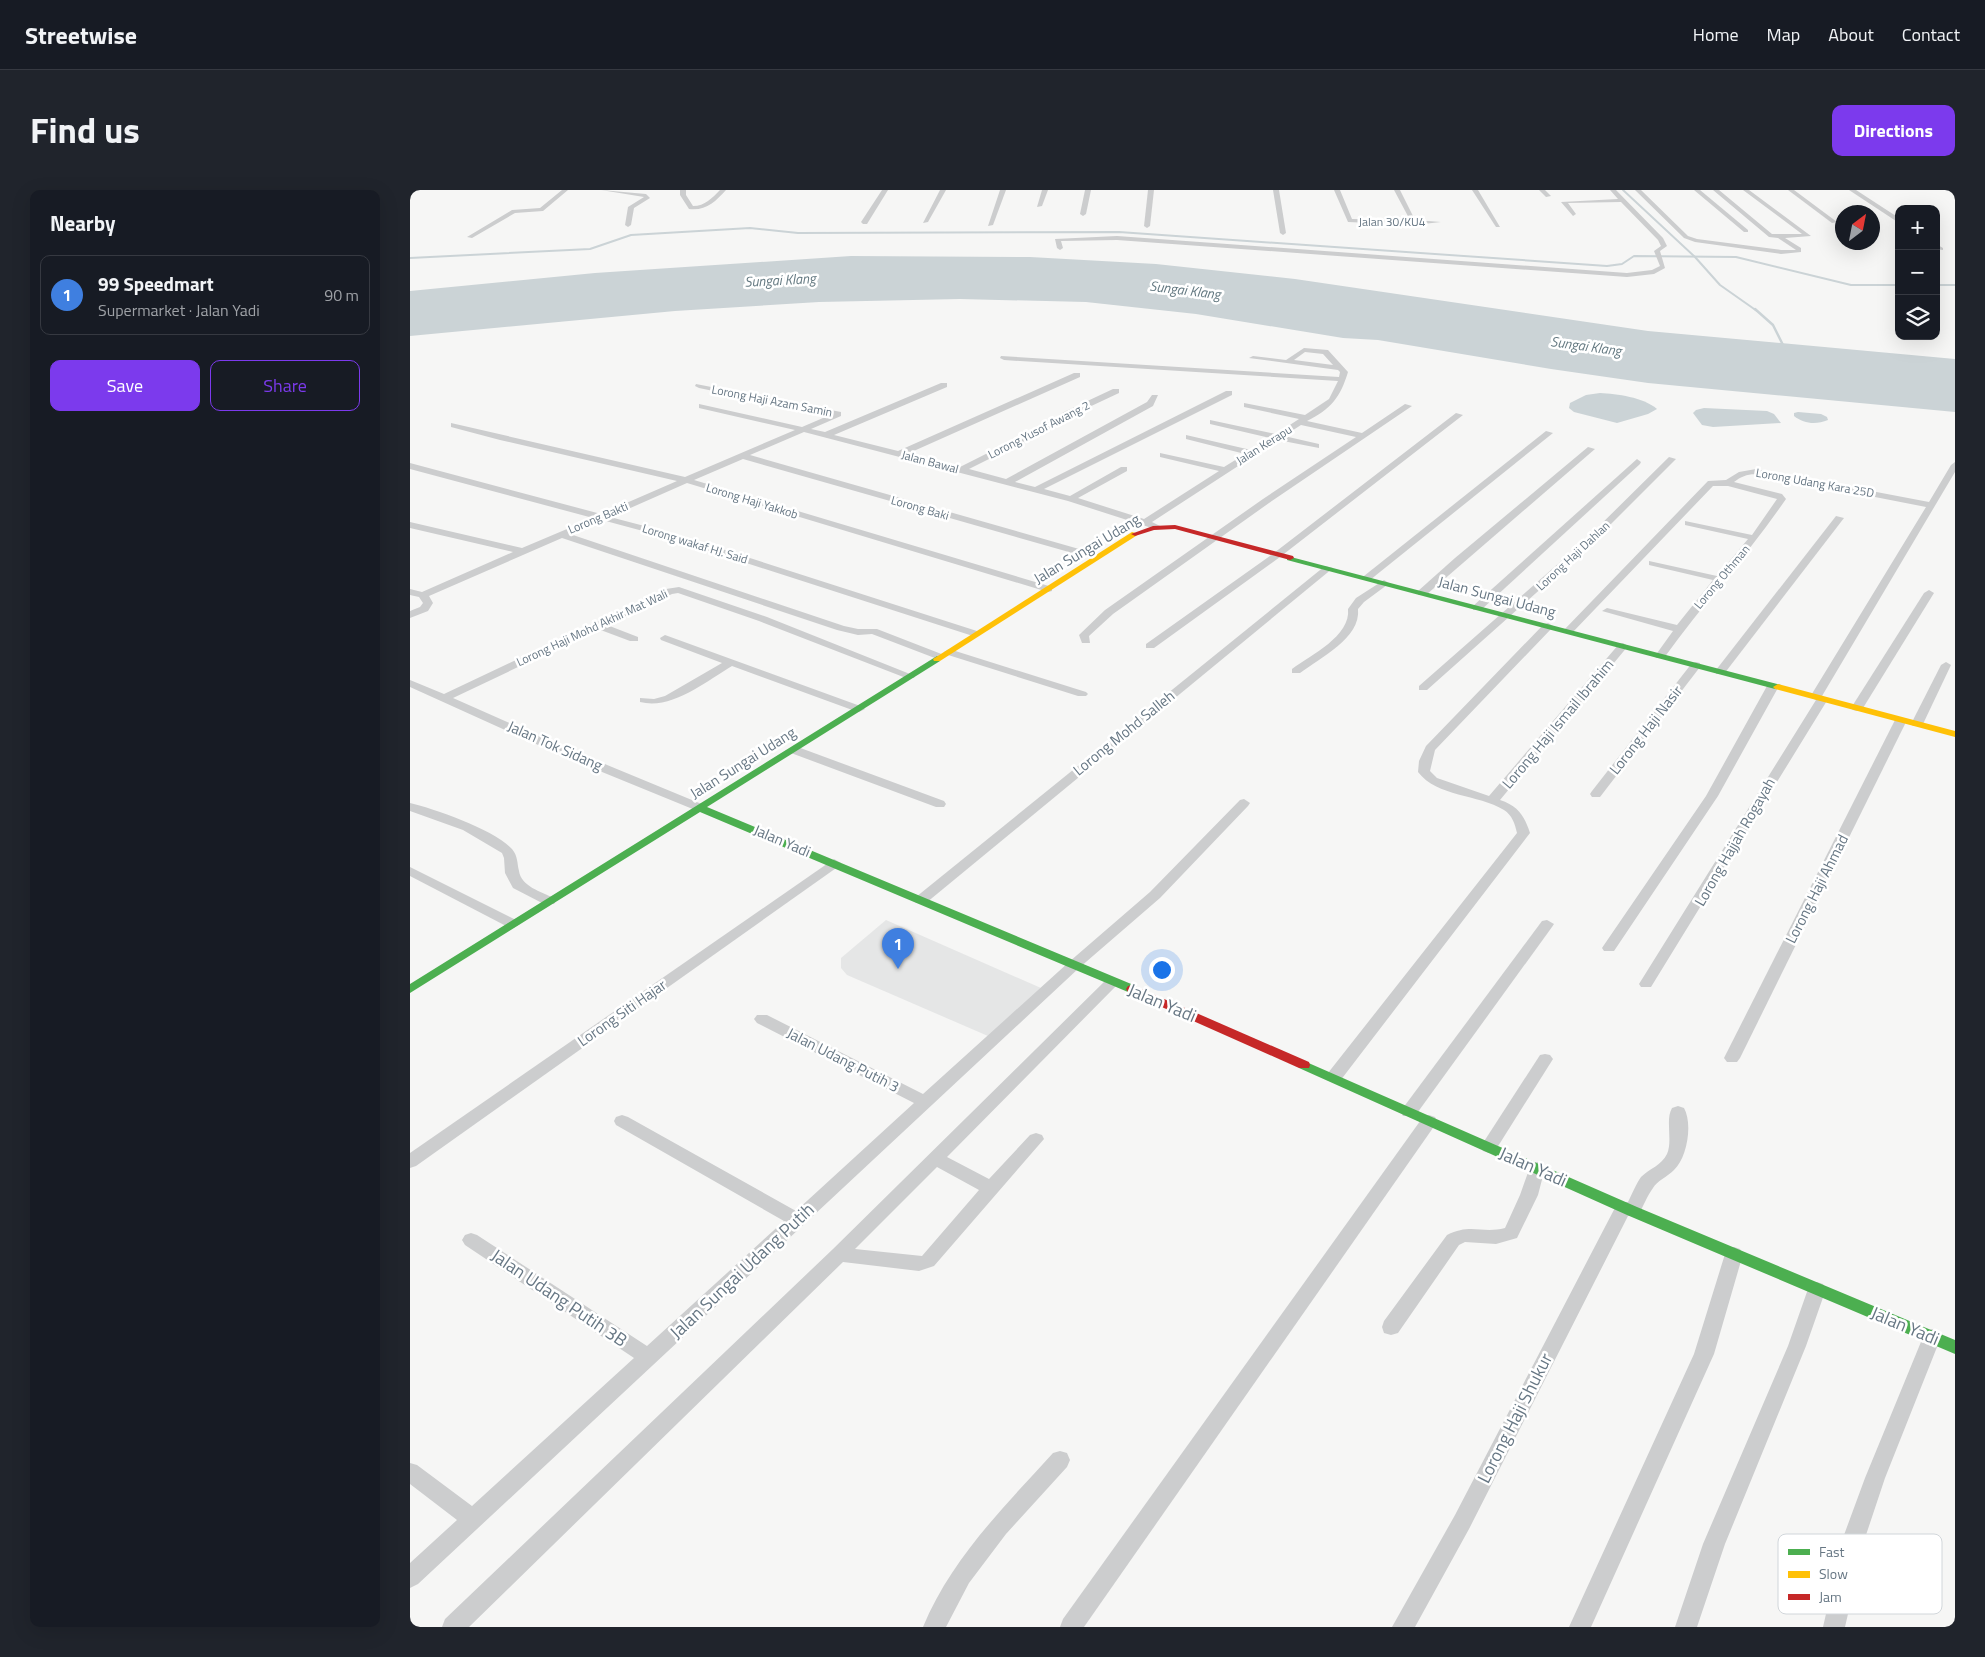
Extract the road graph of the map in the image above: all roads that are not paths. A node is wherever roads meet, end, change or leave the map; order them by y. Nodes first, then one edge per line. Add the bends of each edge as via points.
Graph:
1 (565, 190) edge
2 (604, 190) edge
3 (683, 190) edge
4 (723, 190) edge
5 (885, 190) edge
6 (943, 190) edge
7 (1003, 190) edge
8 (1045, 190) edge
9 (1088, 190) edge
10 (1151, 190) edge
11 (1276, 190) edge
12 (1337, 190) edge
13 (1397, 190) edge
14 (1475, 190) edge
15 (1542, 190) edge
16 (1613, 190) edge
17 (1638, 190) edge
18 (1697, 190) edge
19 (1716, 190) edge
20 (1746, 190) edge
21 (1791, 190) edge
22 (1852, 190) edge
23 (1548, 196) dead end
24 (1623, 200) junction
25 (1039, 206) dead end
26 (1082, 214) dead end
27 (1572, 214) dead end
28 (1895, 218) edge
29 (926, 222) dead end
30 (1438, 222) dead end
31 (1834, 222) dead end
32 (1414, 223) junction
33 (865, 224) dead end
34 (628, 225) dead end
35 (990, 225) dead end
36 (1147, 226) dead end
37 (1498, 226) dead end
38 (1746, 231) dead end
39 (1283, 233) dead end
40 (1776, 237) junction
41 (470, 238) dead end
42 (1060, 248) dead end
43 (1004, 358) dead end
44 (1253, 358) dead end
45 (1288, 362) junction
46 (1340, 368) junction
47 (1077, 375) dead end
48 (1342, 381) junction
49 (944, 385) dead end
50 (700, 386) dead end
51 (1116, 391) dead end
52 (1229, 393) dead end
53 (1155, 396) dead end
54 (702, 406) dead end
55 (1247, 406) dead end
56 (1408, 406) dead end
57 (1460, 415) dead end
58 (1303, 420) junction
59 (1213, 422) dead end
60 (454, 424) dead end
61 (803, 430) junction
62 (1549, 432) dead end
63 (826, 435) junction
64 (1363, 436) junction
65 (1189, 437) dead end
66 (1277, 437) junction
67 (1316, 446) dead end
68 (1591, 449) dead end
69 (1253, 453) junction
70 (899, 454) junction
71 (1164, 455) dead end
72 (743, 456) junction
73 (1672, 459) dead end
74 (1637, 462) dead end
75 (1955, 465) edge
76 (410, 466) edge
77 (1124, 469) dead end
78 (961, 470) junction
79 (1225, 470) junction
80 (686, 480) junction
81 (1008, 482) junction
82 (1728, 483) junction
83 (1036, 490) junction
84 (1782, 498) joint
85 (1071, 499) junction
86 (1930, 505) junction
87 (603, 516) junction
88 (1839, 518) dead end
89 (1688, 523) dead end
90 (1151, 524) junction
91 (410, 525) edge
92 (561, 534) junction
93 (1216, 538) junction
94 (1754, 538) junction
95 (522, 551) junction
96 (1278, 554) junction
97 (1097, 557) junction
98 (1652, 563) dead end
99 (1328, 568) junction
100 (1367, 578) junction
101 (1719, 580) junction
102 (1384, 583) junction
103 (710, 584) junction
104 (1048, 589) junction
105 (410, 592) edge
106 (682, 592) junction
107 (1422, 593) junction
108 (1929, 593) dead end
109 (423, 595) junction
110 (1478, 608) junction
111 (1607, 611) dead end
112 (410, 615) edge
113 (1508, 616) junction
114 (600, 626) junction
115 (1548, 626) junction
116 (1679, 629) junction
117 (1568, 631) junction
118 (976, 634) junction
119 (665, 638) dead end
120 (634, 639) dead end
121 (1086, 641) dead end
122 (1150, 646) dead end
123 (1624, 646) junction
124 (944, 654) junction
125 (1660, 656) junction
126 (731, 662) junction
127 (1696, 665) junction
128 (1946, 665) dead end
129 (1296, 671) dead end
130 (1720, 672) junction
131 (910, 676) junction
132 (412, 685) edge
133 (1773, 686) junction
134 (1423, 688) dead end
135 (1082, 694) dead end
136 (446, 697) junction
137 (1819, 698) junction
138 (644, 700) dead end
139 (1857, 708) junction
140 (858, 709) junction
141 (1901, 720) junction
142 (1917, 724) junction
143 (1955, 734) edge
144 (795, 750) junction
145 (1596, 794) dead end
146 (1492, 801) junction
147 (1244, 803) dead end
148 (940, 804) dead end
149 (410, 807) edge
150 (700, 808) junction
151 (834, 864) junction
152 (411, 872) edge
153 (920, 900) junction
154 (549, 901) junction
155 (513, 924) junction
156 (1547, 924) dead end
157 (1609, 948) dead end
158 (1074, 965) junction
159 (1112, 982) junction
160 (1646, 984) dead end
161 (410, 989) edge
162 (762, 1019) dead end
163 (1732, 1058) dead end
164 (1545, 1059) dead end
165 (1334, 1077) junction
166 (925, 1102) junction
167 (1410, 1112) junction
168 (1678, 1112) dead end
169 (622, 1121) dead end
170 (1429, 1121) junction
171 (1036, 1139) dead end
172 (1489, 1147) junction
173 (934, 1158) junction
174 (410, 1162) edge
175 (1537, 1168) junction
176 (991, 1188) junction
177 (1628, 1209) junction
178 (797, 1220) junction
179 (471, 1240) dead end
180 (839, 1254) junction
181 (1734, 1254) junction
182 (1817, 1289) junction
183 (1391, 1326) dead end
184 (1932, 1337) junction
185 (1955, 1347) edge
186 (648, 1357) junction
187 (1060, 1460) dead end
188 (410, 1472) edge
189 (472, 1519) junction
190 (1855, 1534) edge
191 (410, 1577) edge
192 (1837, 1614) edge
193 (453, 1627) edge
194 (934, 1627) edge
195 (1071, 1627) edge
196 (1402, 1627) edge
197 (1580, 1627) edge
198 (1686, 1627) edge
199 (1834, 1627) edge

1 - 41 street via 542,210 514,211
2 - 34 street via 646,196 632,207
3 - 4 street via 691,208 697,208 706,206
5 - 33 street
6 - 29 street
7 - 35 street
8 - 25 street
9 - 26 street
10 - 36 street
11 - 39 street
12 - 32 street, Jalan 30/KU4 via 1350,221
13 - 32 street
14 - 37 street
15 - 23 street
16 - 24 street
17 - 40 street via 1693,240 1798,252 1799,249
18 - 38 street
19 - 40 street
20 - 40 street via 1808,236
21 - 31 street
22 - 28 street
24 - 27 street via 1564,202
24 - 42 street via 1664,246 1657,251 1663,267 1654,272 1627,275 1117,238 1060,239
30 - 32 street, Jalan 30/KU4
43 - 48 street
44 - 45 street
45 - 46 street
45 - 46 street via 1304,350 1325,352
46 - 48 street via 1344,372
47 - 70 street
48 - 58 street, Jalan Kerapu via 1332,401
49 - 63 street
50 - 61 street, Lorong Haji Azam Samin via 838,414
51 - 78 street, Lorong Yusof Awang 2
52 - 83 street
53 - 81 street via 1150,404
54 - 61 street, Jalan Bawal
55 - 58 street
56 - 64 street
57 - 96 street
58 - 64 street
58 - 66 street, Jalan Kerapu
59 - 66 street
60 - 80 street, Lorong Haji Yakkob via 500,438
61 - 63 street, Jalan Bawal
61 - 72 street, Lorong Bakti
62 - 100 street
63 - 70 street, Jalan Bawal
64 - 93 street
65 - 69 street
66 - 67 street
66 - 69 street, Jalan Kerapu
68 - 107 street
69 - 79 street, Jalan Kerapu
70 - 78 street, Jalan Bawal
71 - 79 street
72 - 80 street, Lorong Bakti
72 - 97 street, Lorong Baki
73 - 113 street, Lorong Haji Dahlan via 1626,507
74 - 110 street
75 - 86 street
76 - 87 street, Lorong wakaf HJ. Said
77 - 85 street
78 - 81 street, Jalan Bawal
79 - 90 street, Jalan Kerapu
80 - 87 street, Lorong Bakti
80 - 104 street, Lorong Haji Yakkob
81 - 83 street, Jalan Bawal
82 - 84 street, Lorong Udang Kara 25D
82 - 86 street, Lorong Udang Kara 25D via 1742,472 1754,471
82 - 117 street via 1711,483
83 - 85 street, Jalan Bawal
84 - 94 street, Lorong Othman
85 - 90 street, Jalan Bawal
86 - 137 street, Lorong Hajjah Rogayah
87 - 92 street, Lorong Bakti
87 - 118 street, Lorong wakaf HJ. Said
88 - 130 street
89 - 94 street
90 - 93 street, Jalan Sungai Udang
90 - 97 street, Jalan Sungai Udang
91 - 95 street
92 - 95 street, Lorong Bakti
92 - 103 street
93 - 96 street, Jalan Sungai Udang
93 - 121 street via 1101,617 1084,635
94 - 101 street, Lorong Othman
95 - 109 street, Lorong Bakti
96 - 99 street, Jalan Sungai Udang
96 - 122 street
97 - 104 street, Jalan Sungai Udang
98 - 101 street
99 - 100 street, Jalan Sungai Udang
99 - 153 street, Lorong Mohd Salleh
100 - 102 street, Jalan Sungai Udang
101 - 116 street, Lorong Othman
102 - 107 street, Jalan Sungai Udang
102 - 129 street via 1353,608 1354,618 1343,636
103 - 106 street
103 - 124 street via 848,630 873,631
104 - 118 street, Jalan Sungai Udang
105 - 109 street
106 - 114 street, Lorong Haji Mohd Akhir Mat Wali via 670,591
106 - 131 street, Lorong Haji Mohd Akhir Mat Wali via 763,619
107 - 110 street, Jalan Sungai Udang
108 - 139 street
109 - 112 street via 428,603 424,609
110 - 113 street, Jalan Sungai Udang
111 - 116 street
113 - 115 street, Jalan Sungai Udang
113 - 134 street, Lorong Haji Dahlan via 1478,638
114 - 120 street
114 - 136 street, Lorong Haji Mohd Akhir Mat Wali
115 - 117 street, Jalan Sungai Udang
115 - 146 street via 1435,743 1425,761 1424,772 1433,781
116 - 125 street, Lorong Othman
117 - 123 street, Jalan Sungai Udang
118 - 124 street, Jalan Sungai Udang
119 - 126 street
123 - 125 street, Jalan Sungai Udang
123 - 146 street, Lorong Haji Ismail Ibrahim
124 - 131 street, Jalan Sungai Udang
124 - 135 street
125 - 127 street, Jalan Sungai Udang
126 - 138 street via 669,698 654,702
126 - 140 street
127 - 130 street, Jalan Sungai Udang
127 - 145 street, Lorong Haji Nasir
128 - 142 street
130 - 133 street, Jalan Sungai Udang
131 - 140 street, Jalan Sungai Udang
132 - 136 street, Jalan Tok Sidang
133 - 137 street, Jalan Sungai Udang
133 - 157 street via 1712,796
136 - 150 street, Jalan Tok Sidang via 562,751
137 - 139 street, Jalan Sungai Udang
137 - 160 street, Lorong Hajjah Rogayah via 1692,914
139 - 141 street, Jalan Sungai Udang
140 - 144 street, Jalan Sungai Udang
141 - 142 street, Jalan Sungai Udang
141 - 163 street, Lorong Haji Ahmad
142 - 143 street, Jalan Sungai Udang
144 - 148 street
144 - 150 street, Jalan Sungai Udang
146 - 165 street via 1508,807 1519,818 1524,833
147 - 158 street, Jalan Sungai Udang Putih via 1154,894
149 - 154 street via 468,827 507,851 512,858 512,873 518,885
150 - 151 street, Jalan Yadi
150 - 154 street, Jalan Sungai Udang
151 - 153 street, Jalan Yadi
151 - 174 street, Lorong Siti Hajar
152 - 155 street
153 - 158 street, Jalan Yadi
154 - 155 street, Jalan Sungai Udang
155 - 161 street, Jalan Sungai Udang
156 - 167 street
158 - 159 street, Jalan Yadi
158 - 166 street, Jalan Sungai Udang Putih
159 - 165 street, Jalan Yadi
159 - 173 street, Jalan Yadi
162 - 166 street, Jalan Udang Putih 3
164 - 172 street
165 - 167 street, Jalan Yadi
166 - 178 street, Jalan Sungai Udang Putih
167 - 170 street, Jalan Yadi
168 - 177 street, Lorong Haji Shukur via 1676,1154 1670,1165 1647,1182
169 - 178 street
170 - 172 street, Jalan Yadi
170 - 195 street
171 - 176 street
172 - 175 street, Jalan Yadi
173 - 176 street
173 - 180 street, Jalan Yadi
175 - 177 street, Jalan Yadi
175 - 183 street via 1514,1229 1501,1236 1463,1234 1453,1240
176 - 180 street via 928,1261 919,1264
177 - 181 street, Jalan Yadi
177 - 196 street, Lorong Haji Shukur via 1462,1522
178 - 186 street, Jalan Sungai Udang Putih
179 - 186 street, Jalan Udang Putih 3B
180 - 193 street, Jalan Yadi
181 - 182 street, Jalan Yadi
181 - 197 street via 1704,1354
182 - 184 street, Jalan Yadi
182 - 198 street via 1797,1346 1714,1544
184 - 185 street, Jalan Yadi
184 - 190 street
186 - 189 street, Jalan Sungai Udang Putih
187 - 194 street via 999,1527 961,1576
188 - 189 street
189 - 191 street, Jalan Sungai Udang Putih
192 - 199 street

